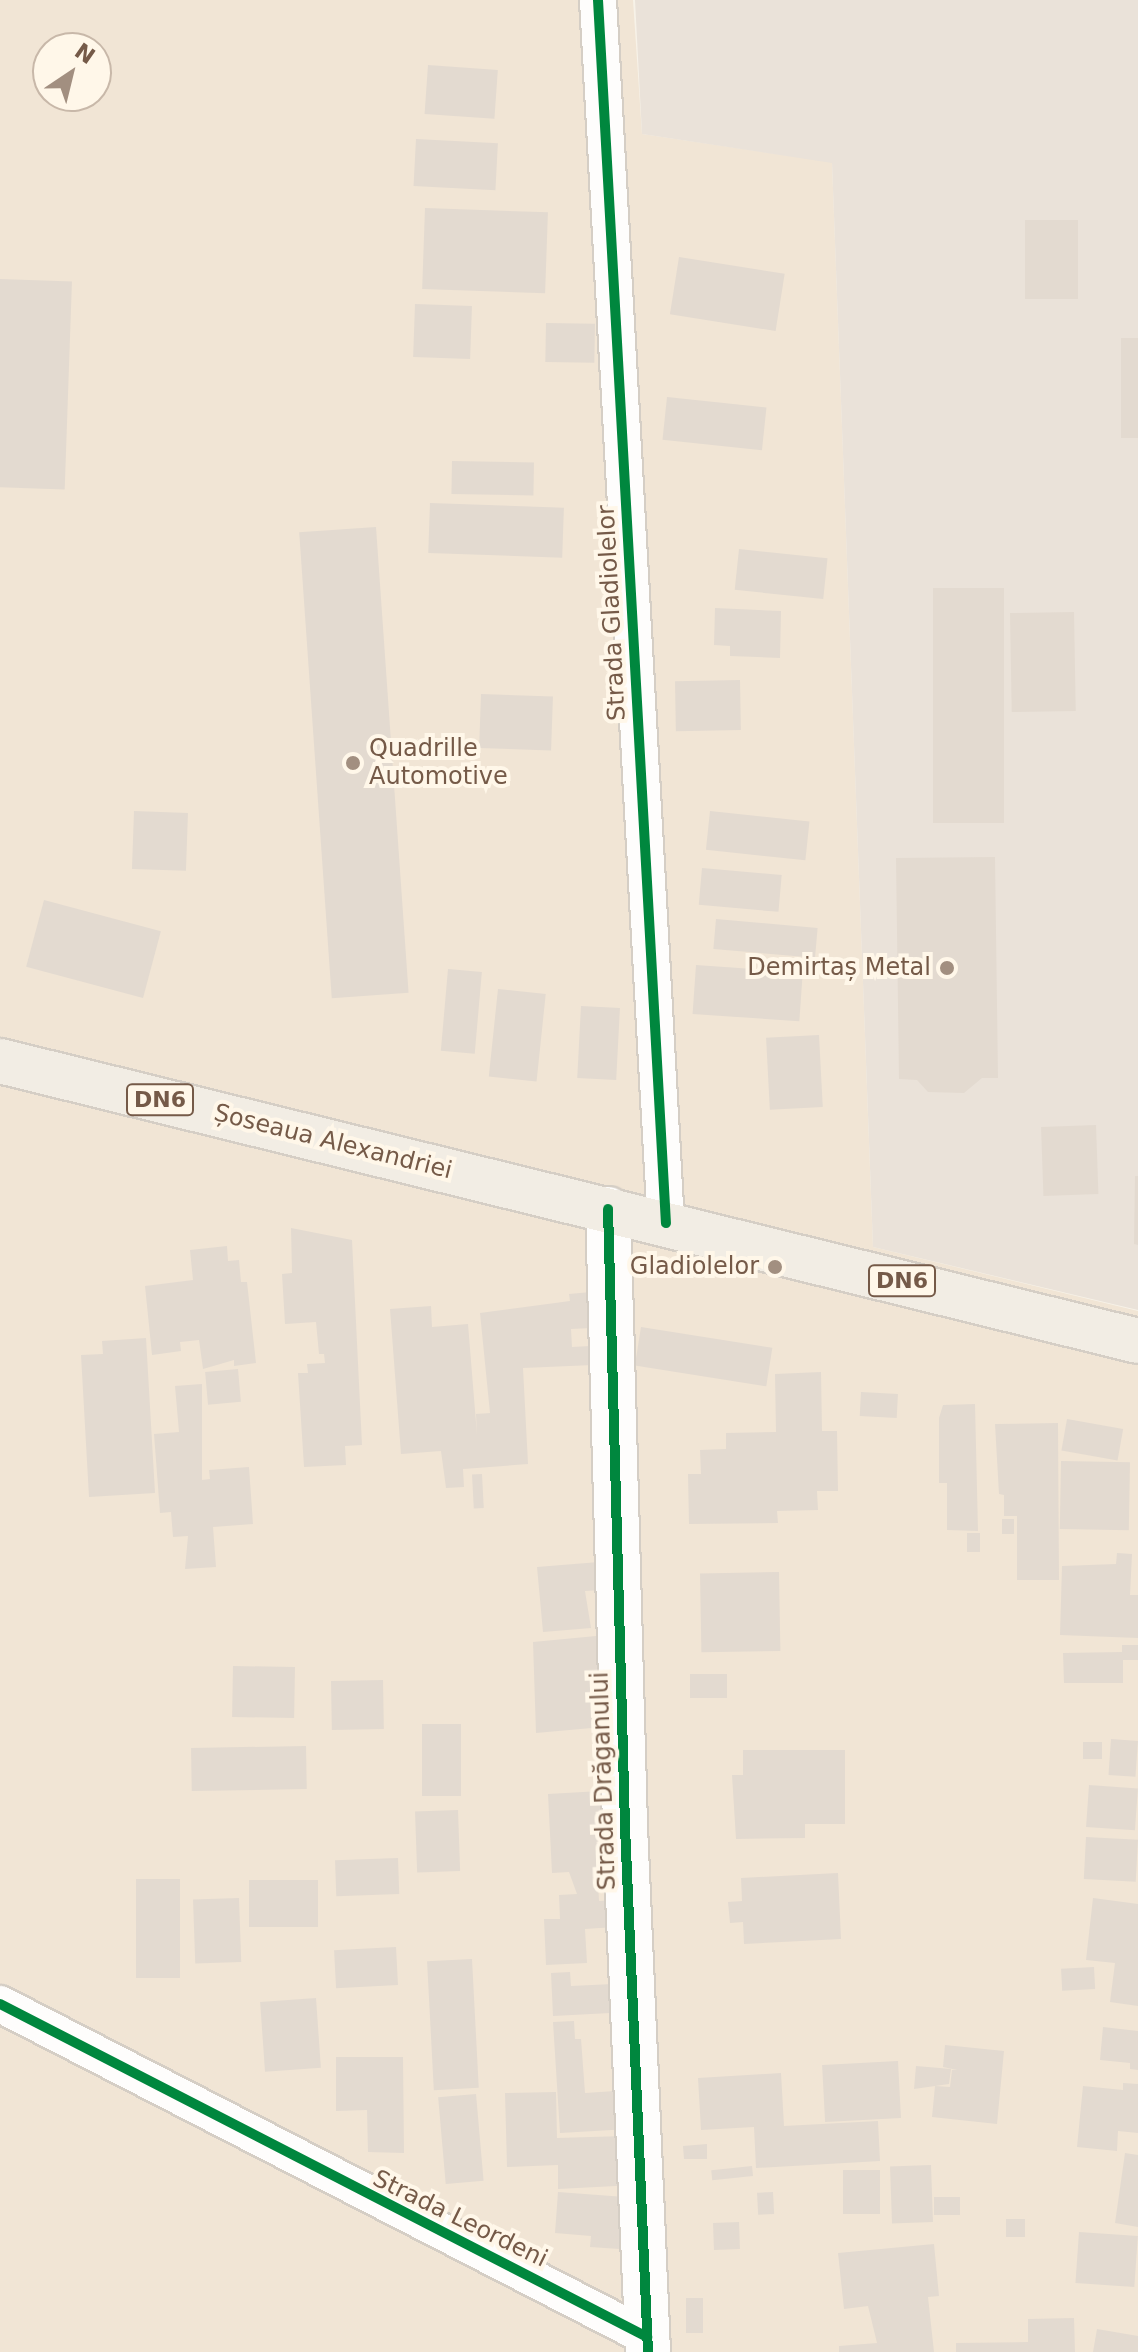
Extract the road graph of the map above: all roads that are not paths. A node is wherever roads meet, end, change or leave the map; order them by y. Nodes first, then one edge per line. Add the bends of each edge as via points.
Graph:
1 (598, 0) edge
2 (0, 1061) edge
3 (608, 1209) junction
4 (666, 1223) junction
5 (1138, 1341) edge
6 (0, 2004) edge
7 (648, 2344) edge

1 - 4 street, Strada Gladiolelor
2 - 3 main road, Șoseaua Alexandriei / DN6
3 - 4 main road, Șoseaua Alexandriei / DN6
3 - 7 street, Strada Drăganului via 625,1827
4 - 5 main road, DN6
6 - 7 street, Strada Leordeni

